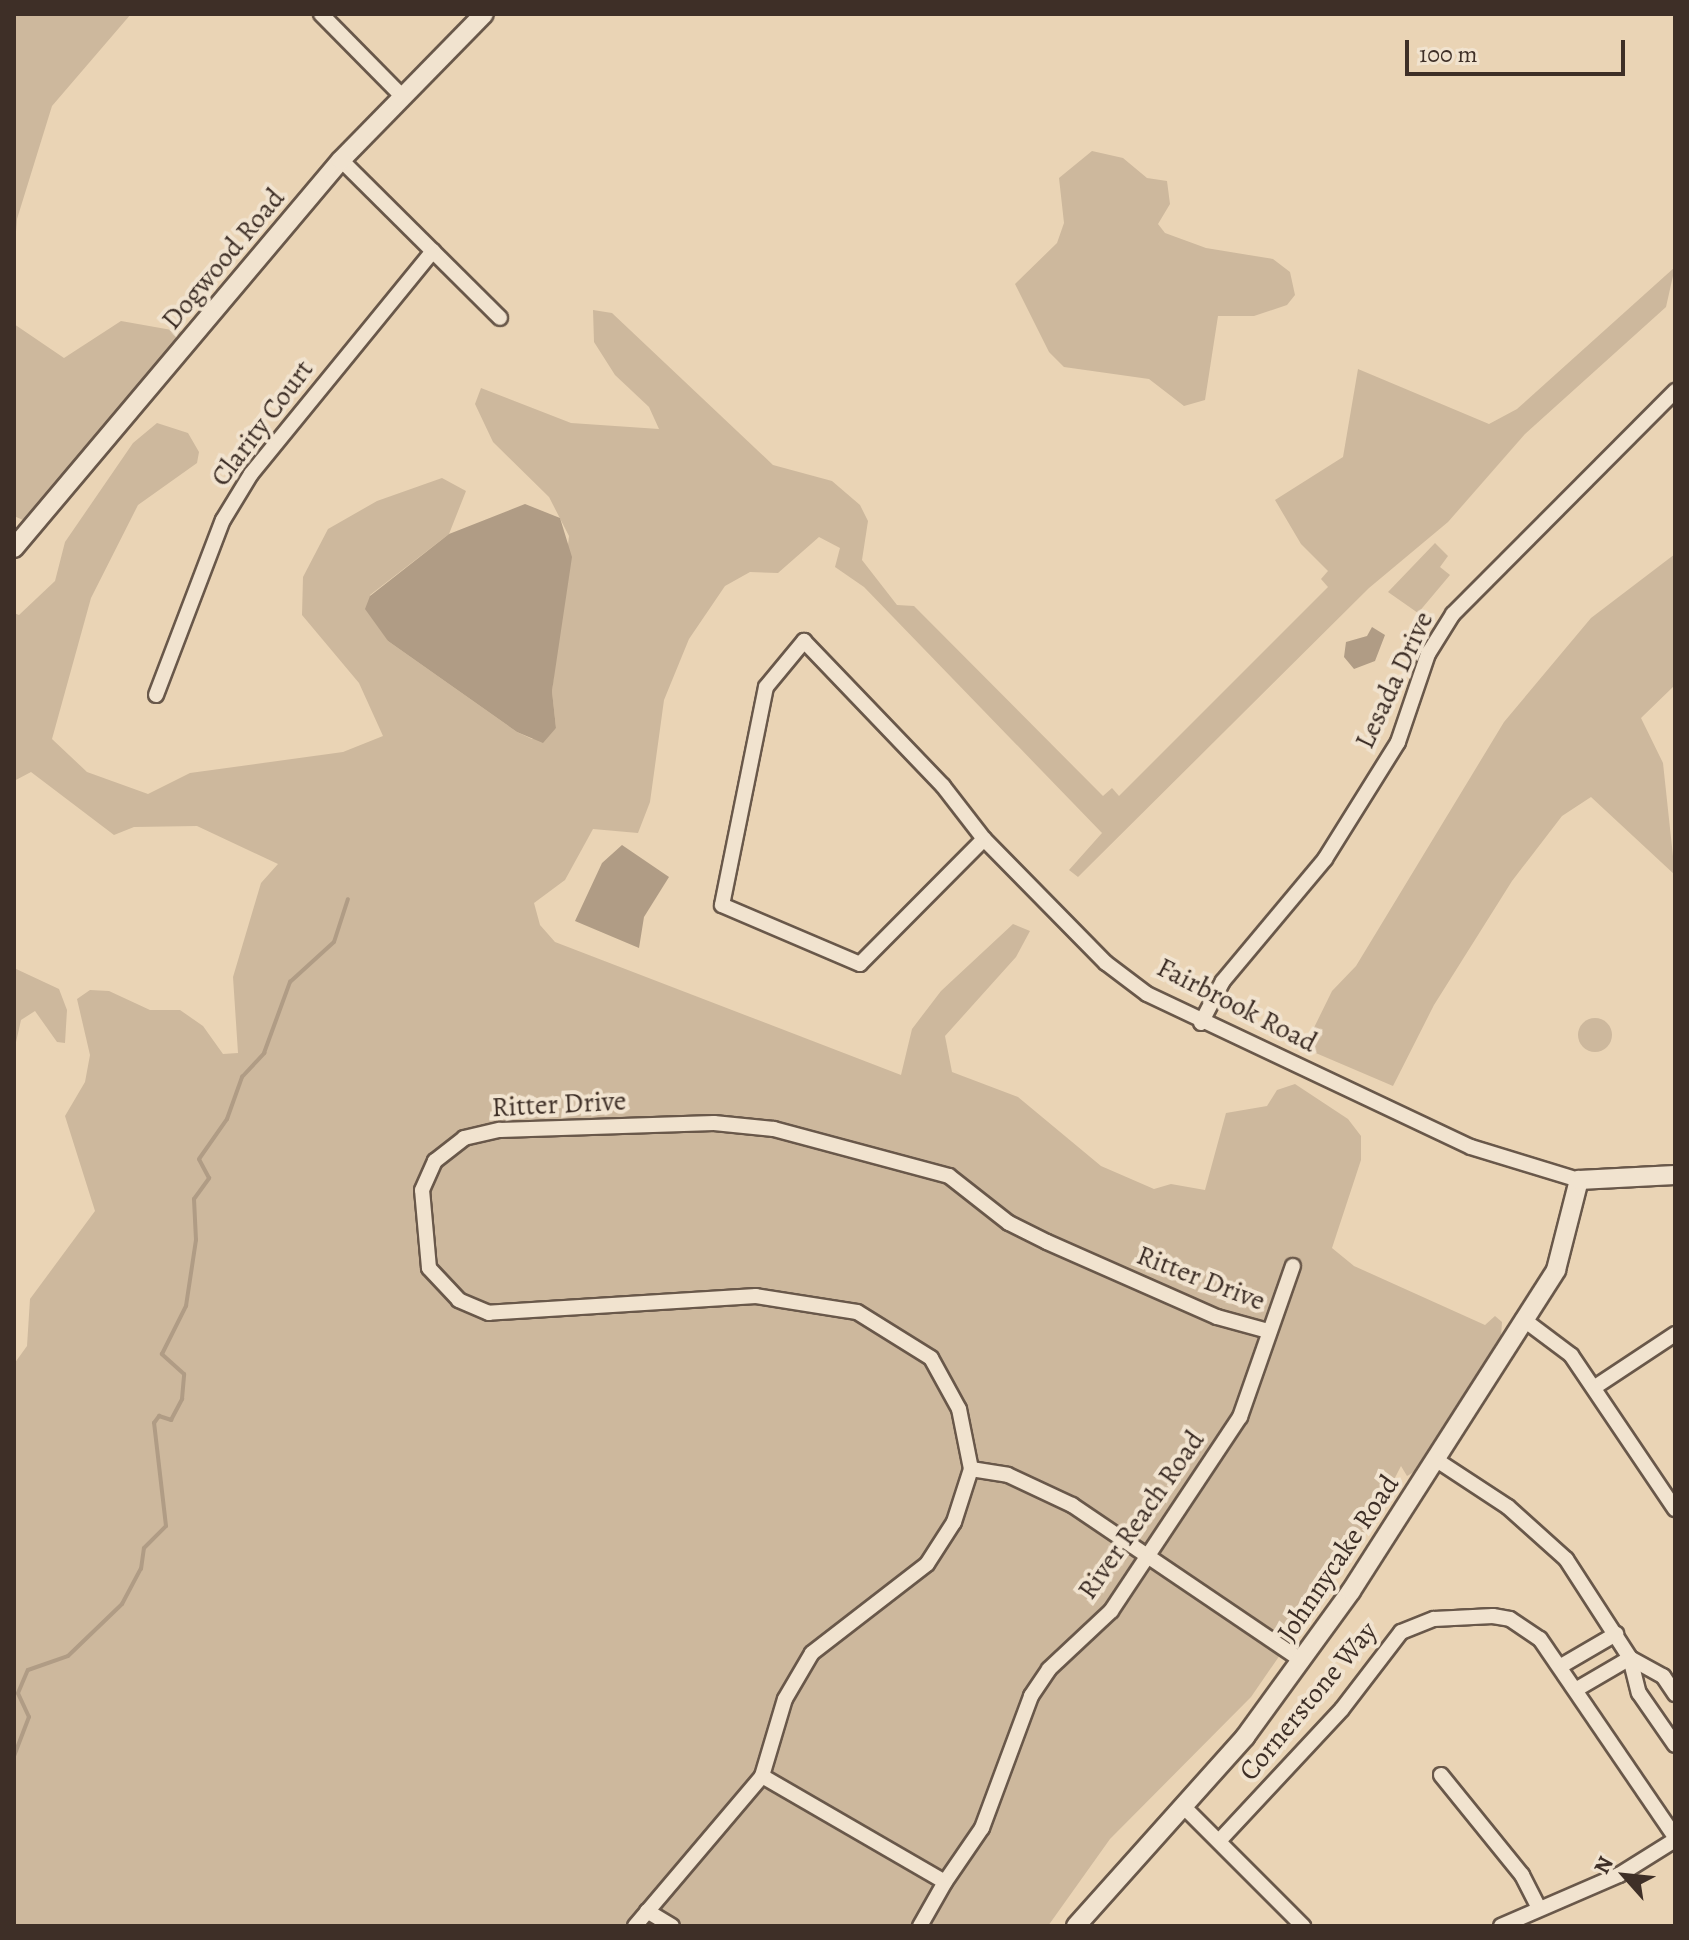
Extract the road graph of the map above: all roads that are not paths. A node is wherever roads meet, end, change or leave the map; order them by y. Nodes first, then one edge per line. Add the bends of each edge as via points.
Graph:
1 (321, 14) edge
2 (484, 14) edge
3 (401, 95) junction
4 (341, 160) junction
5 (433, 251) junction
6 (500, 318) dead end
7 (1675, 391) edge
8 (14, 548) edge
9 (156, 695) dead end
10 (984, 839) junction
11 (1201, 1023) junction
12 (1675, 1175) edge
13 (1579, 1180) junction
14 (1293, 1266) dead end
15 (1523, 1319) junction
16 (1268, 1331) junction
17 (1675, 1334) edge
18 (1595, 1387) junction
19 (1438, 1461) junction
20 (971, 1469) junction
21 (1675, 1509) edge
22 (1149, 1557) junction
23 (1616, 1634) junction
24 (1630, 1658) junction
25 (1302, 1661) junction
26 (1561, 1666) junction
27 (1577, 1689) junction
28 (1675, 1694) edge
29 (1675, 1745) edge
30 (1441, 1775) dead end
31 (762, 1776) junction
32 (1183, 1806) junction
33 (1675, 1838) edge
34 (1219, 1841) junction
35 (945, 1882) junction
36 (1538, 1906) junction
37 (647, 1911) junction
38 (635, 1926) edge
39 (672, 1926) edge
40 (920, 1926) edge
41 (1076, 1926) edge
42 (1303, 1926) edge
43 (1501, 1926) edge

1 - 3 street
2 - 3 street, Dogwood Road
3 - 4 street, Dogwood Road
4 - 5 street
4 - 8 street, Dogwood Road
5 - 6 street
5 - 9 street, Clarity Court via 251,474 223,520
7 - 11 street, Lesada Drive via 1453,614 1428,654 1398,742 1318,870 1239,960
10 - 10 street, Fairbrook Road via 860,964 722,905 766,687 804,641 943,786
10 - 11 street, Fairbrook Road via 1106,963
11 - 13 street, Fairbrook Road via 1471,1147
12 - 13 street, Fairbrook Road
13 - 15 street, Johnnycake Road via 1565,1251
14 - 16 street, River Reach Road
15 - 18 street via 1560,1344
15 - 19 street, Johnnycake Road
16 - 20 street, Ritter Drive via 1217,1317 1047,1242 1009,1223 949,1176 774,1129 714,1123 500,1130 464,1138 435,1161 422,1190 429,1268 459,1300 489,1313 756,1296 857,1312 931,1358 959,1409
16 - 22 street, River Reach Road via 1258,1379 1240,1417
17 - 18 street
18 - 21 street
19 - 23 street via 1542,1533
19 - 25 street, Johnnycake Road
20 - 22 street via 1008,1475 1072,1505
20 - 31 street via 954,1522 927,1564 812,1653 785,1699
22 - 25 street
22 - 35 street, River Reach Road via 1111,1611 1049,1669 1031,1696 982,1828
23 - 24 street
23 - 26 street
24 - 27 street
24 - 28 street via 1663,1676
24 - 29 street via 1639,1693
25 - 32 street, Johnnycake Road
26 - 27 street, Cornerstone Way
26 - 34 street, Cornerstone Way via 1540,1639 1510,1619 1413,1624
27 - 33 street, Cornerstone Way
30 - 36 street via 1522,1875
31 - 35 street
31 - 37 street
32 - 34 street
32 - 41 street, Johnnycake Road
33 - 36 street, Cornerstone Way via 1619,1875
34 - 42 street
35 - 40 street, River Reach Road
36 - 43 street, Cornerstone Way
37 - 38 street
37 - 39 street

